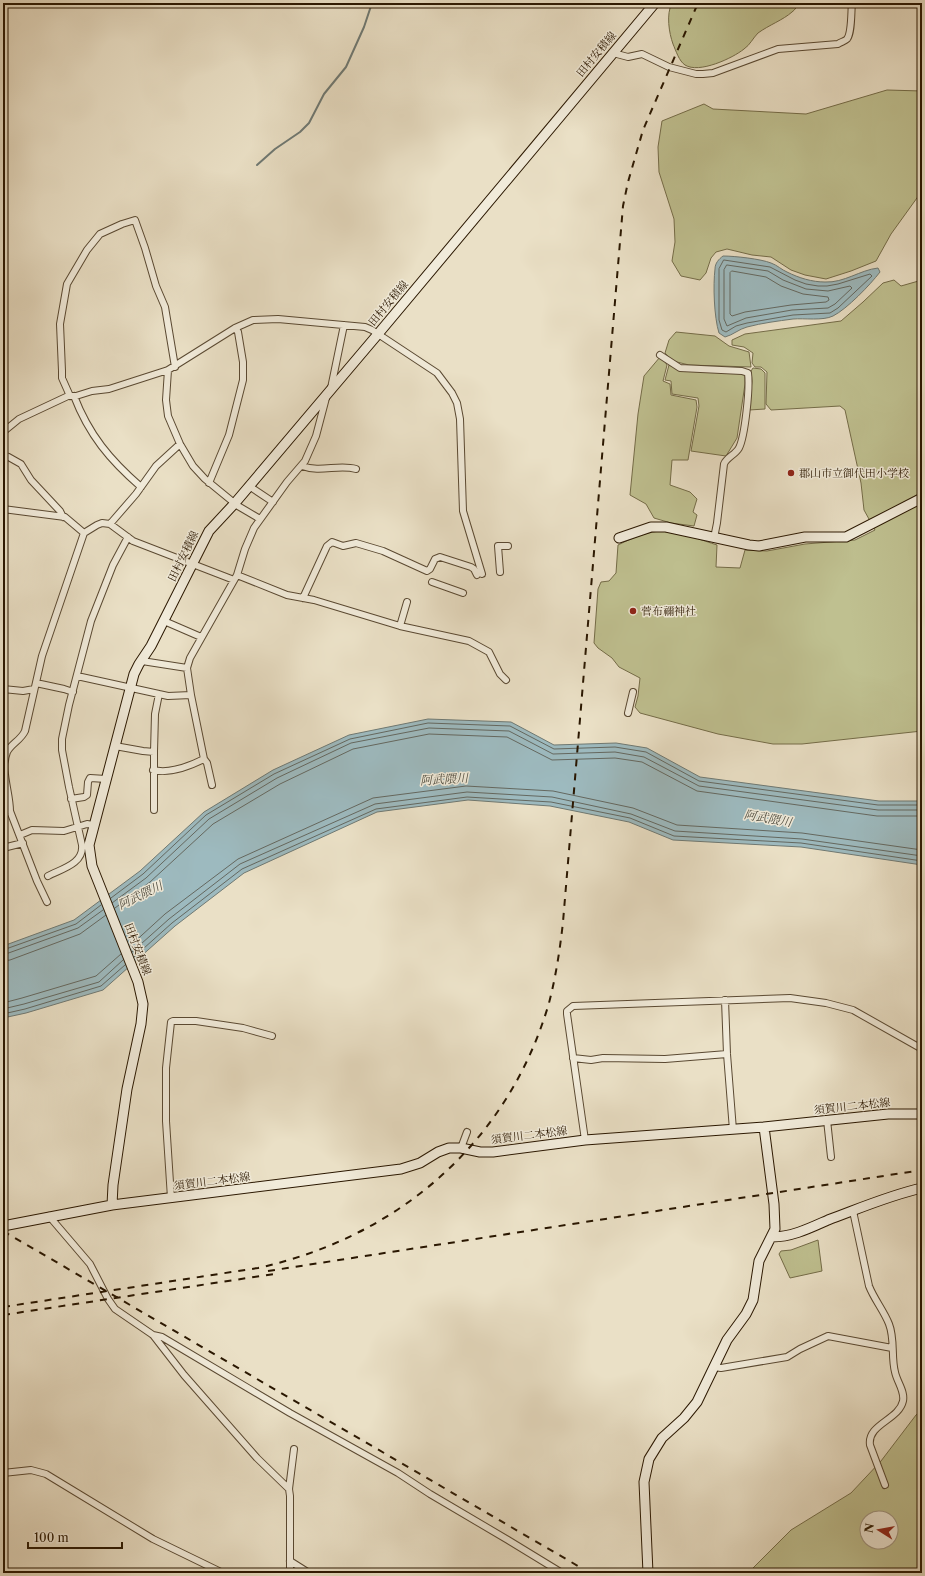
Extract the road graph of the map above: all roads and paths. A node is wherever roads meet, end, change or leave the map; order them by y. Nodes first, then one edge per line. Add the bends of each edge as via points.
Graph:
1 (655, 3) edge
2 (852, 3) edge
3 (613, 53) junction
4 (344, 325) junction
5 (235, 328) junction
6 (378, 334) junction
7 (660, 355) dead end
8 (175, 367) junction
9 (168, 370) junction
10 (329, 392) junction
11 (72, 396) junction
12 (3, 432) edge
13 (180, 444) junction
14 (3, 451) edge
15 (302, 466) junction
16 (356, 469) dead end
17 (209, 483) junction
18 (249, 486) junction
19 (141, 487) junction
20 (922, 498) edge
21 (273, 502) junction
22 (235, 503) junction
23 (3, 509) edge
24 (63, 516) junction
25 (260, 519) junction
26 (110, 524) junction
27 (84, 533) junction
28 (128, 537) junction
29 (619, 538) dead end
30 (714, 538) junction
31 (508, 546) dead end
32 (192, 564) junction
33 (500, 572) dead end
34 (236, 577) junction
35 (432, 582) dead end
36 (463, 594) dead end
37 (303, 598) junction
38 (407, 602) dead end
39 (164, 621) junction
40 (400, 626) junction
41 (200, 638) junction
42 (142, 661) junction
43 (187, 668) junction
44 (77, 676) junction
45 (506, 680) dead end
46 (35, 686) junction
47 (130, 687) junction
48 (3, 688) edge
49 (73, 692) junction
50 (633, 692) dead end
51 (159, 694) junction
52 (191, 695) junction
53 (628, 713) dead end
54 (115, 746) junction
55 (154, 752) junction
56 (204, 760) junction
57 (153, 770) junction
58 (106, 779) junction
59 (212, 785) dead end
60 (71, 799) junction
61 (3, 810) edge
62 (154, 810) dead end
63 (10, 811) junction
64 (93, 825) junction
65 (78, 827) junction
66 (20, 835) junction
67 (23, 843) junction
68 (3, 848) edge
69 (48, 876) dead end
70 (47, 902) dead end
71 (725, 1000) junction
72 (272, 1036) dead end
73 (922, 1049) edge
74 (727, 1054) junction
75 (573, 1058) junction
76 (922, 1114) edge
77 (827, 1120) junction
78 (764, 1127) junction
79 (733, 1130) junction
80 (467, 1132) dead end
81 (585, 1140) junction
82 (462, 1148) junction
83 (831, 1157) dead end
84 (922, 1188) edge
85 (171, 1198) junction
86 (112, 1205) junction
87 (853, 1211) junction
88 (49, 1216) junction
89 (3, 1226) edge
90 (772, 1237) junction
91 (153, 1335) junction
92 (892, 1348) junction
93 (714, 1367) junction
94 (294, 1449) dead end
95 (3, 1473) edge
96 (885, 1485) dead end
97 (289, 1489) junction
98 (290, 1561) junction
99 (223, 1573) edge
100 (290, 1573) edge
101 (309, 1573) edge
102 (562, 1573) edge
103 (648, 1573) edge

1 - 3 main road, 田村安積線
2 - 3 street via 849,34 847,39 838,44 778,49 713,73 696,74 670,67 642,54 628,57
3 - 6 main road, 田村安積線
4 - 5 street via 266,318 252,320
4 - 6 street via 361,326
4 - 10 street
5 - 8 street
5 - 17 street via 238,332 243,362 242,380 229,435
6 - 10 main road, 田村安積線
6 - 37 street via 437,373 457,403 460,419 463,511 480,574 471,567 440,558 435,559 427,571 383,551 356,543 343,546 332,542 326,548
7 - 30 street via 680,368 748,373 748,396 742,440 738,450 724,464
8 - 9 street
8 - 11 street via 166,307 156,286 135,220 127,222 100,234 87,250 67,284 60,324 62,378
9 - 11 street via 109,389
9 - 13 street via 166,406 169,420
10 - 15 street via 316,436
10 - 18 main road, 田村安積線
11 - 12 street via 19,419
11 - 19 street via 99,443 117,466
13 - 17 street via 193,466
13 - 19 street via 156,466
14 - 24 street via 5,455 21,464 31,480
15 - 16 street via 317,470 338,467
15 - 21 street
17 - 22 street
18 - 21 street
18 - 22 main road, 田村安積線
19 - 26 street
20 - 30 main road via 846,537 805,537 759,546
21 - 25 street
22 - 25 street
22 - 32 main road, 田村安積線 via 209,531
23 - 24 street
24 - 27 street
25 - 34 street via 249,540
26 - 27 street via 102,523
26 - 28 street
27 - 46 street via 44,647
28 - 32 street
28 - 44 street via 113,565 93,614
29 - 30 main road via 651,527 666,527
31 - 33 street via 498,546
32 - 34 street
32 - 39 main road, 田村安積線
34 - 37 street
34 - 41 street
35 - 36 street
37 - 40 street
38 - 40 street
39 - 41 street
39 - 42 main road, 田村安積線
40 - 45 street via 474,644 489,652 500,674
41 - 43 street
42 - 43 street
42 - 47 main road, 田村安積線
43 - 52 street
44 - 47 street
44 - 49 street
46 - 48 street via 21,691
46 - 49 street
46 - 63 street via 23,736 8,751 4,762
47 - 51 street
47 - 54 main road, 田村安積線
49 - 60 street via 62,739
50 - 53 street
51 - 52 street
51 - 55 street via 155,714
52 - 56 street
54 - 55 street
54 - 58 main road, 田村安積線
55 - 57 street
56 - 57 street via 161,772
56 - 59 street
57 - 62 street
58 - 60 street via 90,778 88,795
58 - 64 main road, 田村安積線
60 - 65 street
61 - 63 street
63 - 66 street
64 - 65 street
64 - 86 main road, 田村安積線 via 89,842 92,866 143,998 143,1012 126,1090
65 - 66 street via 62,831 32,830
65 - 69 street via 83,850 79,860
66 - 67 street
67 - 68 street
67 - 70 street
71 - 73 street via 790,998 836,1005 853,1010
71 - 74 street
71 - 75 street via 573,1006 566,1014
72 - 85 street via 240,1027 196,1021 171,1022 166,1068 166,1121
74 - 75 street via 658,1059
74 - 79 street
75 - 81 street
76 - 77 main road, 須賀川二本松線 via 888,1114
77 - 78 main road, 須賀川二本松線
77 - 83 street
78 - 79 main road, 須賀川二本松線
78 - 90 main road via 776,1224
79 - 81 main road, 須賀川二本松線
80 - 82 street
81 - 82 main road, 須賀川二本松線 via 493,1152
82 - 85 main road, 須賀川二本松線 via 438,1152 401,1169
84 - 87 main road
85 - 86 main road, 須賀川二本松線
86 - 88 main road, 須賀川二本松線
87 - 90 main road via 788,1236
87 - 92 street via 869,1286 889,1324
88 - 89 main road, 須賀川二本松線
88 - 91 street via 94,1271 115,1310
90 - 93 main road via 759,1261 753,1300 727,1340
91 - 97 street via 184,1375 257,1458
91 - 102 street via 162,1337 398,1473
92 - 93 street via 828,1336 786,1356 721,1368
92 - 96 street via 895,1376 903,1393 903,1401 895,1413 876,1428 869,1440
93 - 103 main road via 697,1402 662,1438 647,1465 644,1482
94 - 97 street
95 - 99 street via 30,1470 46,1474 153,1539
97 - 98 street
98 - 100 street
98 - 101 street

